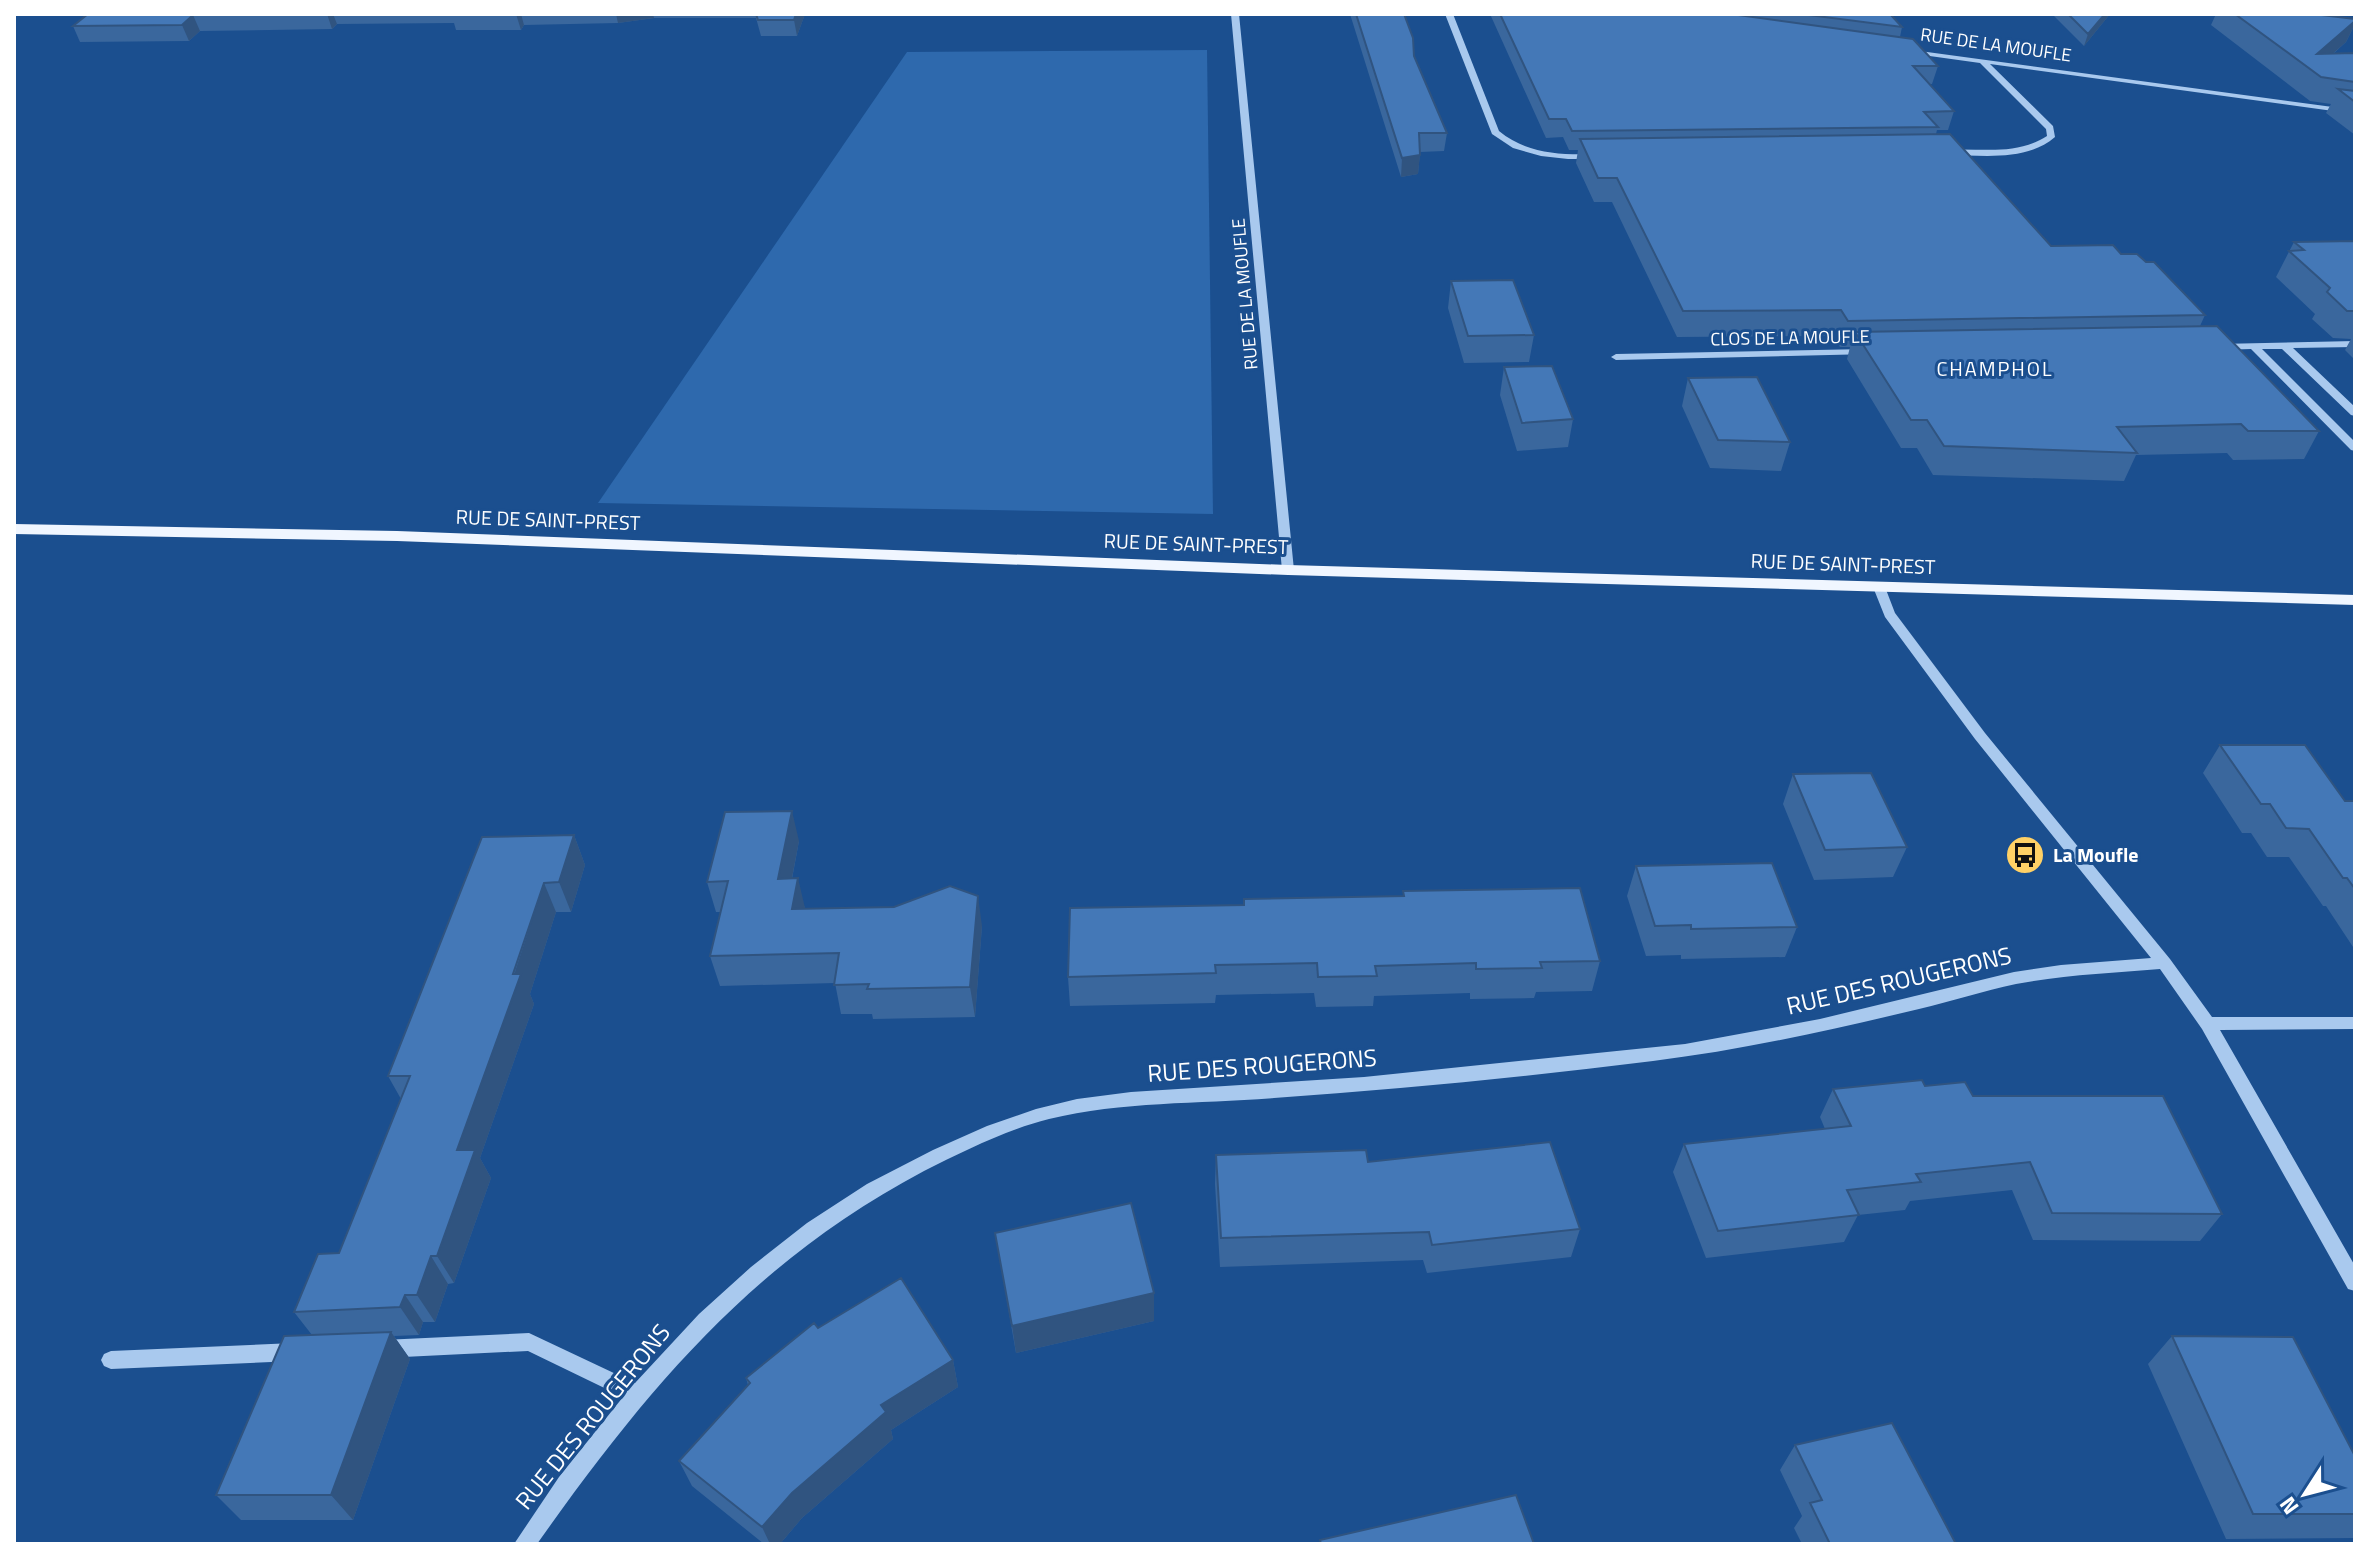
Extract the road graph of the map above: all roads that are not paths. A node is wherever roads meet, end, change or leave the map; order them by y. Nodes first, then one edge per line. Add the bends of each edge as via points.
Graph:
1 (1235, 14) edge
2 (1449, 14) edge
3 (1890, 49) edge
4 (1982, 61) junction
5 (2355, 112) edge
6 (1935, 152) edge
7 (1607, 157) edge
8 (2355, 344) edge
9 (2284, 345) junction
10 (2253, 346) junction
11 (2205, 347) edge
12 (1887, 352) edge
13 (1616, 357) dead end
14 (2355, 413) edge
15 (2355, 448) edge
16 (14, 528) edge
17 (1288, 570) junction
18 (1879, 587) junction
19 (2355, 600) edge
20 (2164, 963) junction
21 (2355, 1023) edge
22 (2208, 1024) junction
23 (2355, 1283) edge
24 (359, 1350) edge
25 (312, 1352) edge
26 (111, 1360) dead end
27 (637, 1394) junction
28 (524, 1544) edge

1 - 17 street, RUE DE LA MOUFLE
2 - 7 street via 1495,132 1507,143 1548,154
3 - 4 street, RUE DE LA MOUFLE
4 - 5 street, RUE DE LA MOUFLE
4 - 6 street via 2050,128 2051,137 2030,149
8 - 9 street
9 - 10 street
9 - 14 street
10 - 11 street
10 - 15 street
12 - 13 street, CLOS DE LA MOUFLE
16 - 17 main road, RUE DE SAINT-PREST via 429,537
17 - 18 main road, RUE DE SAINT-PREST
18 - 19 main road, RUE DE SAINT-PREST
18 - 20 street via 1889,614 1980,736
20 - 22 street
20 - 27 street, RUE DES ROUGERONS via 2027,976 1803,1029 1656,1054 1108,1102 1045,1113 975,1138 852,1199 740,1286
21 - 22 street
22 - 23 street
24 - 27 street via 529,1342
25 - 26 street
27 - 28 street, RUE DES ROUGERONS

